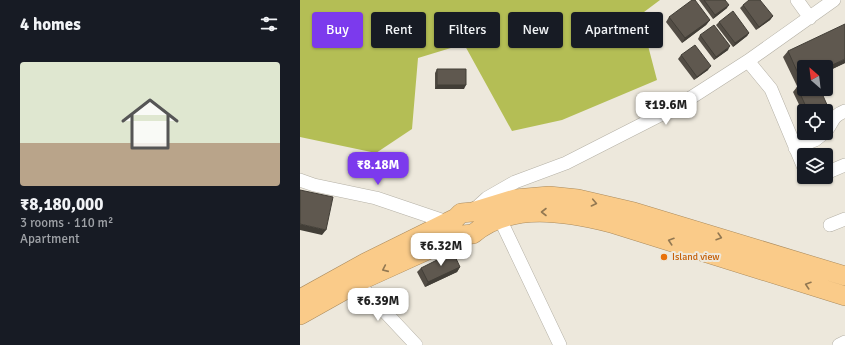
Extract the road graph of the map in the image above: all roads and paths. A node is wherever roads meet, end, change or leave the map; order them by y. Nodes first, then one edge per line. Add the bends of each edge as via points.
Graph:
1 (797, 0) edge
2 (834, 0) edge
3 (810, 18) junction
4 (748, 61) junction
5 (845, 111) edge
6 (833, 118) edge
7 (815, 140) edge
8 (795, 148) junction
9 (797, 152) edge
10 (845, 165) edge
11 (833, 170) edge
12 (300, 180) edge
13 (500, 219) junction
14 (845, 219) edge
15 (463, 223) junction
16 (830, 225) dead end
17 (845, 276) edge
18 (357, 282) junction
19 (845, 296) edge
20 (300, 299) edge
21 (300, 315) edge
22 (845, 342) edge
23 (416, 345) edge
24 (560, 345) edge
25 (839, 345) edge

1 - 3 street
2 - 3 street
3 - 4 street
4 - 8 street via 771,89
4 - 15 street via 678,106 566,163 515,182 487,198
5 - 6 street
7 - 8 street
8 - 9 street
10 - 11 street
12 - 15 street
13 - 15 highway
19 -> 13 highway via 586,217 543,212
13 - 24 street
14 - 16 street
15 -> 17 highway via 515,199 549,196 578,199 642,214
15 -> 18 highway
15 - 20 highway via 365,263
18 - 21 highway
18 - 23 street
22 - 25 street

